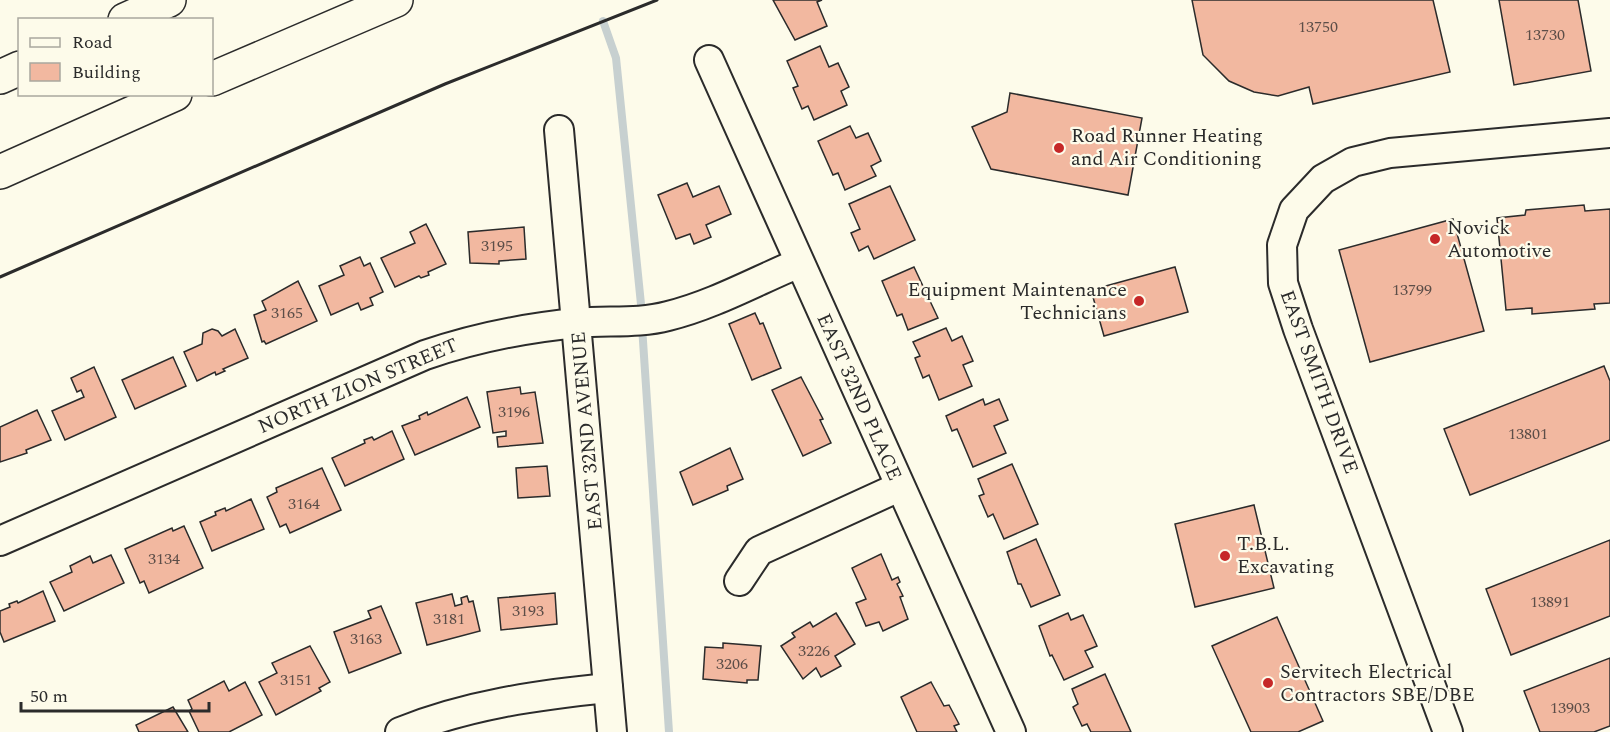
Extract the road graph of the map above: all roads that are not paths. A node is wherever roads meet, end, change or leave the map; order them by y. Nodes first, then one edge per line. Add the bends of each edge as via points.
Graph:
1 (169, 0) edge
2 (396, 0) edge
3 (129, 18) edge
4 (709, 60) dead end
5 (18, 69) edge
6 (0, 77) edge
7 (213, 78) edge
8 (171, 96) edge
9 (559, 130) dead end
10 (1610, 133) edge
11 (0, 172) edge
12 (799, 263) junction
13 (578, 323) junction
14 (899, 487) junction
15 (0, 541) edge
16 (739, 581) dead end
17 (608, 688) junction
18 (400, 732) edge
19 (612, 732) edge
20 (1011, 732) edge
21 (1448, 732) edge

1 - 3 highway
2 - 7 highway
4 - 12 street, EAST 32ND PLACE
5 - 6 highway
8 - 11 highway
9 - 13 street, EAST 32ND AVENUE
10 - 21 street, EAST SMITH DRIVE via 1360,159 1323,179 1305,196 1294,210 1282,245 1283,283 1298,329
12 - 13 street, NORTH ZION STREET via 668,316
12 - 14 street, EAST 32ND PLACE
13 - 15 street, NORTH ZION STREET via 469,340 425,355
13 - 17 street, EAST 32ND AVENUE
14 - 16 street via 759,551
14 - 20 street, EAST 32ND PLACE
17 - 18 street via 507,700
17 - 19 street, EAST 32ND AVENUE

